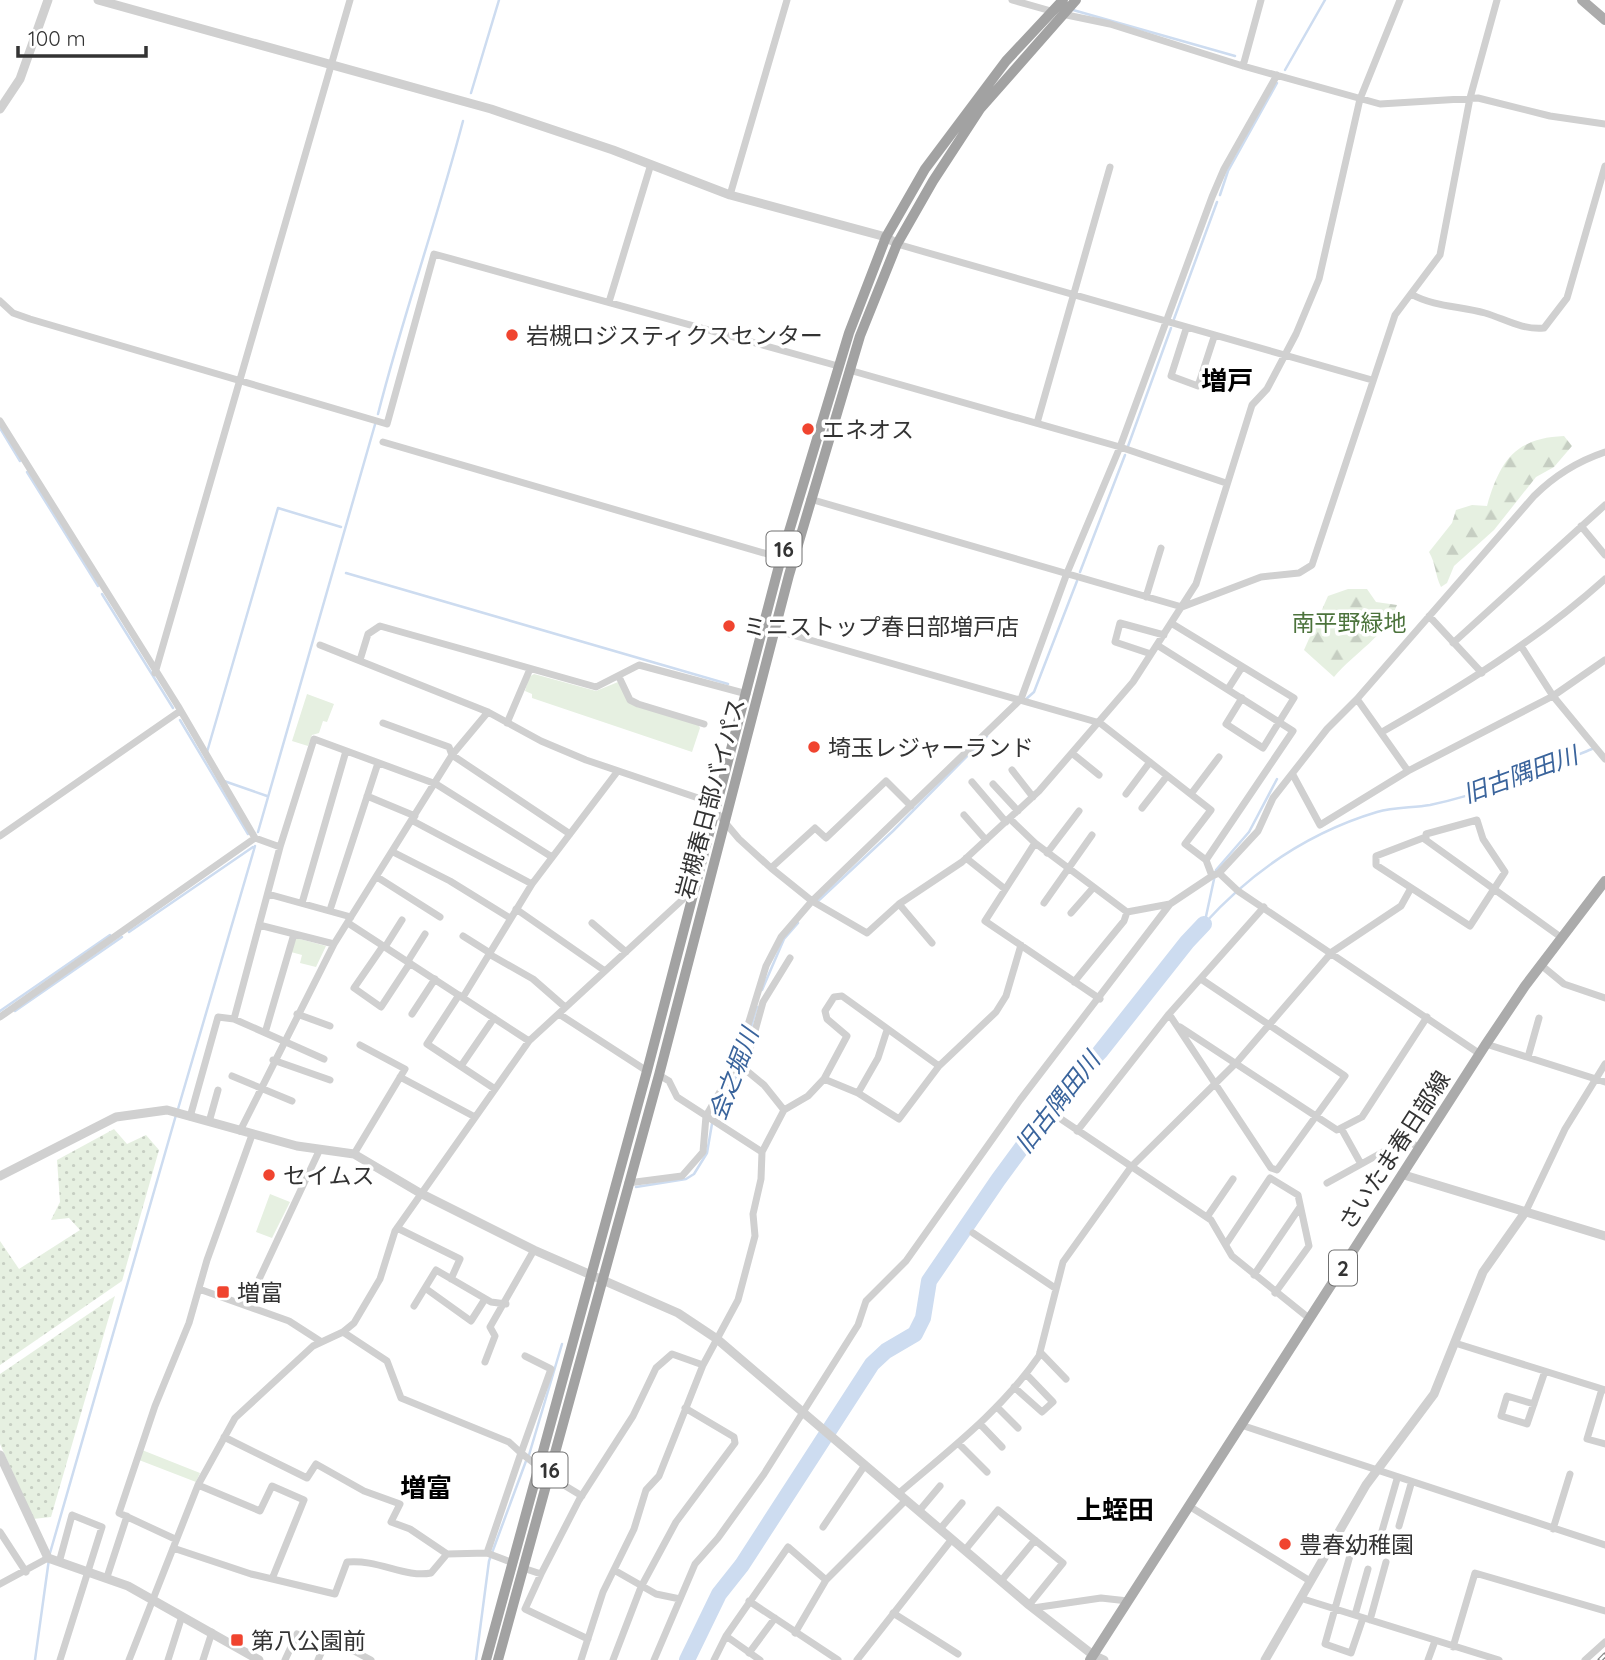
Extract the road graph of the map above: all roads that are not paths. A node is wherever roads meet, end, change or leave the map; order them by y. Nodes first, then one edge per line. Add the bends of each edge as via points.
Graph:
1 (48, 0) edge
2 (98, 0) edge
3 (350, 0) edge
4 (787, 0) edge
5 (1012, 0) edge
6 (1063, 0) edge
7 (1076, 0) edge
8 (1261, 0) edge
9 (1400, 0) edge
10 (1497, 0) edge
11 (1582, 0) edge
12 (1057, 12) junction
13 (1605, 20) edge
14 (332, 64) junction
15 (1243, 66) junction
16 (1277, 75) junction
17 (1470, 98) junction
18 (1360, 99) junction
19 (0, 109) edge
20 (1605, 124) edge
21 (651, 164) junction
22 (1605, 166) edge
23 (1110, 167) dead end
24 (730, 195) junction
25 (886, 237) junction
26 (897, 244) junction
27 (1411, 294) junction
28 (1073, 295) junction
29 (0, 301) edge
30 (609, 302) junction
31 (1166, 323) junction
32 (1186, 329) junction
33 (1214, 337) junction
34 (1282, 356) junction
35 (843, 368) junction
36 (241, 380) junction
37 (1372, 380) junction
38 (0, 422) edge
39 (1037, 423) junction
40 (383, 442) dead end
41 (1120, 447) junction
42 (1605, 452) edge
43 (1226, 483) junction
44 (810, 499) junction
45 (1605, 505) edge
46 (1581, 526) junction
47 (1161, 548) dead end
48 (1605, 555) edge
49 (781, 558) junction
50 (1067, 573) junction
51 (1605, 579) edge
52 (1146, 597) junction
53 (1182, 607) junction
54 (1429, 616) junction
55 (1171, 624) junction
56 (775, 630) junction
57 (1164, 635) junction
58 (1453, 643) junction
59 (320, 645) dead end
60 (1157, 645) junction
61 (1521, 646) junction
62 (1152, 654) junction
63 (360, 660) junction
64 (1605, 660) edge
65 (1242, 667) junction
66 (530, 668) junction
67 (155, 673) junction
68 (1482, 673) junction
69 (620, 679) dead end
70 (1228, 689) junction
71 (747, 694) junction
72 (1553, 696) junction
73 (1242, 698) junction
74 (1021, 699) junction
75 (1357, 699) junction
76 (180, 711) junction
77 (488, 712) junction
78 (1279, 722) junction
79 (383, 723) dead end
80 (507, 723) junction
81 (1100, 723) junction
82 (704, 724) dead end
83 (1382, 732) junction
84 (346, 751) junction
85 (1073, 754) junction
86 (452, 755) junction
87 (1219, 757) dead end
88 (1605, 759) edge
89 (1150, 762) junction
90 (378, 763) junction
91 (1012, 770) dead end
92 (1408, 771) junction
93 (617, 772) junction
94 (1099, 775) dead end
95 (1293, 775) junction
96 (1167, 776) junction
97 (972, 782) dead end
98 (436, 784) junction
99 (993, 784) dead end
100 (1126, 793) dead end
101 (1191, 794) junction
102 (367, 796) junction
103 (1033, 797) junction
104 (911, 806) junction
105 (1142, 808) dead end
106 (716, 811) junction
107 (1018, 811) junction
108 (1079, 811) dead end
109 (964, 815) dead end
110 (414, 819) junction
111 (1008, 820) junction
112 (724, 822) junction
113 (570, 834) junction
114 (1092, 835) dead end
115 (0, 836) edge
116 (255, 838) junction
117 (986, 840) junction
118 (1426, 840) junction
119 (1034, 844) junction
120 (280, 847) junction
121 (393, 852) junction
122 (1047, 853) junction
123 (552, 857) junction
124 (966, 858) junction
125 (1206, 860) junction
126 (771, 868) junction
127 (1068, 869) junction
128 (1216, 874) junction
129 (377, 877) junction
130 (1605, 881) edge
131 (532, 884) junction
132 (695, 888) junction
133 (1093, 888) junction
134 (1411, 888) junction
135 (1005, 889) junction
136 (1495, 890) junction
137 (268, 894) junction
138 (812, 901) junction
139 (302, 903) junction
140 (1044, 903) dead end
141 (899, 904) junction
142 (1170, 904) junction
143 (1264, 907) junction
144 (516, 909) junction
145 (330, 910) junction
146 (1127, 912) junction
147 (1071, 913) dead end
148 (440, 917) dead end
149 (510, 918) junction
150 (350, 920) junction
151 (402, 920) dead end
152 (592, 923) dead end
153 (259, 925) junction
154 (294, 934) junction
155 (425, 934) dead end
156 (463, 936) dead end
157 (1562, 937) junction
158 (932, 943) dead end
159 (334, 944) junction
160 (1021, 945) junction
161 (384, 947) junction
162 (626, 952) junction
163 (1332, 952) junction
164 (490, 953) junction
165 (790, 958) dead end
166 (409, 962) junction
167 (1541, 965) junction
168 (605, 971) junction
169 (435, 979) junction
170 (1201, 979) junction
171 (1074, 982) junction
172 (757, 992) junction
173 (461, 996) junction
174 (766, 997) junction
175 (1605, 998) edge
176 (1100, 999) junction
177 (562, 1010) junction
178 (297, 1014) junction
179 (412, 1014) dead end
180 (1169, 1014) junction
181 (0, 1017) edge
182 (1427, 1017) junction
183 (494, 1018) junction
184 (1539, 1018) dead end
185 (234, 1019) junction
186 (330, 1026) dead end
187 (1177, 1026) junction
188 (1269, 1026) junction
189 (887, 1030) junction
190 (265, 1033) junction
191 (283, 1041) junction
192 (529, 1041) junction
193 (360, 1045) dead end
194 (1483, 1049) junction
195 (1528, 1057) junction
196 (324, 1059) dead end
197 (274, 1060) junction
198 (1237, 1062) junction
199 (736, 1064) junction
200 (1605, 1064) edge
201 (461, 1066) junction
202 (939, 1066) junction
203 (744, 1067) junction
204 (647, 1071) junction
205 (659, 1075) junction
206 (232, 1076) dead end
207 (400, 1077) junction
208 (1594, 1078) junction
209 (824, 1079) junction
210 (330, 1080) dead end
211 (1214, 1082) junction
212 (1605, 1082) edge
213 (261, 1086) junction
214 (495, 1089) junction
215 (218, 1090) dead end
216 (858, 1093) junction
217 (292, 1101) dead end
218 (784, 1110) junction
219 (1055, 1115) dead end
220 (1318, 1116) junction
221 (190, 1117) junction
222 (475, 1117) junction
223 (710, 1119) junction
224 (209, 1122) junction
225 (1341, 1128) junction
226 (240, 1131) junction
227 (1077, 1131) junction
228 (252, 1135) junction
229 (320, 1149) junction
230 (1420, 1149) junction
231 (762, 1152) junction
232 (354, 1154) junction
233 (1361, 1164) junction
234 (1130, 1167) junction
235 (1404, 1175) junction
236 (0, 1176) edge
237 (1233, 1179) dead end
238 (1327, 1182) dead end
239 (628, 1183) junction
240 (420, 1193) junction
241 (1300, 1207) junction
242 (1526, 1211) junction
243 (1207, 1217) junction
244 (397, 1228) junction
245 (973, 1233) dead end
246 (1605, 1236) edge
247 (1226, 1244) junction
248 (534, 1250) junction
249 (589, 1275) junction
250 (1254, 1275) junction
251 (451, 1279) junction
252 (601, 1280) junction
253 (425, 1288) junction
254 (1055, 1288) junction
255 (199, 1289) junction
256 (1275, 1293) junction
257 (485, 1299) junction
258 (506, 1304) junction
259 (247, 1305) junction
260 (414, 1306) dead end
261 (1310, 1319) junction
262 (343, 1332) junction
263 (717, 1339) junction
264 (320, 1341) junction
265 (1455, 1343) junction
266 (1040, 1352) junction
267 (525, 1356) dead end
268 (485, 1362) dead end
269 (703, 1365) junction
270 (1545, 1371) junction
271 (1026, 1374) junction
272 (1066, 1379) dead end
273 (1014, 1387) junction
274 (1603, 1389) edge
275 (1534, 1404) junction
276 (997, 1407) junction
277 (685, 1408) junction
278 (802, 1412) junction
279 (980, 1424) junction
280 (1241, 1426) junction
281 (1018, 1428) dead end
282 (224, 1437) junction
283 (958, 1443) junction
284 (1605, 1444) edge
285 (1002, 1447) dead end
286 (521, 1453) junction
287 (0, 1455) edge
288 (864, 1465) junction
289 (539, 1467) junction
290 (987, 1472) dead end
291 (1377, 1472) junction
292 (1570, 1474) dead end
293 (549, 1476) junction
294 (1397, 1479) junction
295 (1411, 1484) junction
296 (198, 1485) junction
297 (940, 1486) dead end
298 (582, 1496) junction
299 (902, 1497) junction
300 (961, 1503) dead end
301 (1189, 1506) junction
302 (919, 1511) junction
303 (127, 1516) junction
304 (1399, 1526) dead end
305 (823, 1527) dead end
306 (940, 1529) junction
307 (1553, 1529) junction
308 (1382, 1531) dead end
309 (0, 1532) edge
310 (175, 1539) junction
311 (952, 1539) junction
312 (1035, 1541) junction
313 (1605, 1545) edge
314 (1330, 1547) junction
315 (173, 1548) junction
316 (965, 1550) junction
317 (487, 1553) junction
318 (447, 1554) junction
319 (48, 1558) junction
320 (60, 1559) junction
321 (1386, 1562) dead end
322 (518, 1566) junction
323 (1368, 1569) dead end
324 (89, 1570) junction
325 (614, 1570) junction
326 (26, 1572) junction
327 (541, 1574) junction
328 (107, 1577) junction
329 (272, 1579) junction
330 (826, 1580) junction
331 (1001, 1581) junction
332 (1310, 1581) junction
333 (0, 1584) edge
334 (641, 1587) junction
335 (1300, 1598) junction
336 (680, 1599) junction
337 (153, 1601) junction
338 (749, 1601) junction
339 (1128, 1601) junction
340 (1031, 1607) junction
341 (1336, 1609) junction
342 (1605, 1611) edge
343 (894, 1614) junction
344 (182, 1616) junction
345 (775, 1618) junction
346 (1362, 1618) junction
347 (212, 1632) junction
348 (795, 1633) junction
349 (297, 1634) dead end
350 (726, 1636) junction
351 (588, 1639) junction
352 (1435, 1641) junction
353 (1605, 1642) edge
354 (1453, 1647) junction
355 (1466, 1651) junction
356 (749, 1653) junction
357 (958, 1654) dead end
358 (244, 1656) edge
359 (1096, 1658) edge
360 (1487, 1658) edge
361 (60, 1660) edge
362 (129, 1660) edge
363 (168, 1660) edge
364 (203, 1660) edge
365 (259, 1660) edge
366 (285, 1660) edge
367 (318, 1660) edge
368 (371, 1660) edge
369 (486, 1660) edge
370 (498, 1660) edge
371 (580, 1660) edge
372 (613, 1660) edge
373 (654, 1660) edge
374 (714, 1660) edge
375 (760, 1660) edge
376 (838, 1660) edge
377 (857, 1660) edge
378 (1265, 1660) edge
379 (1428, 1660) edge
380 (1463, 1660) edge
381 (1499, 1660) edge
382 (1585, 1660) edge

1 - 19 street via 20,79
2 - 14 street
3 - 14 street
4 - 24 street
5 - 12 street
6 - 12 highway, 岩槻春日部バイパス / 16
7 - 12 highway, 岩槻春日部バイパス / 16
8 - 15 street
9 - 18 street
10 - 17 street
11 - 13 main road
12 - 15 street
12 - 25 highway, 岩槻春日部バイパス / 16 via 972,103 925,169
12 - 26 highway, 岩槻春日部バイパス / 16 via 980,110
14 - 21 street via 491,109
14 - 36 street
15 - 16 street
16 - 18 street
16 - 31 street via 1224,169
17 - 18 street via 1380,104
17 - 20 street
17 - 27 street via 1440,255
18 - 34 street via 1319,279
21 - 24 street
21 - 30 street
22 - 27 street via 1567,298 1544,328 1530,329 1484,313 1424,302
23 - 28 street
24 - 25 street
25 - 26 street
25 - 35 highway, 岩槻春日部バイパス / 16
26 - 28 street
26 - 35 highway, 岩槻春日部バイパス / 16
27 - 37 street via 1395,315
28 - 31 street
28 - 39 street
29 - 36 street via 13,313
30 - 35 street
30 - 36 street via 434,254 387,424
31 - 32 street
31 - 41 street
32 - 33 street
32 - 33 street via 1171,376 1198,386
33 - 34 street
34 - 37 street
34 - 43 street via 1267,389 1252,405
35 - 39 street
35 - 44 highway, 岩槻春日部バイパス / 16
35 - 49 highway, 岩槻春日部バイパス / 16
36 - 67 street
37 - 53 street via 1312,565 1299,573 1261,577
38 - 67 street
39 - 41 street
40 - 49 street
41 - 43 street
41 - 50 street
42 - 54 street via 1549,480
43 - 53 street via 1196,584
44 - 50 street
44 - 56 highway, 岩槻春日部バイパス / 16
45 - 46 street
46 - 48 street
46 - 58 street
47 - 52 street
49 - 71 highway, 岩槻春日部バイパス / 16
50 - 52 street
50 - 74 street
51 - 61 street
52 - 53 street
53 - 55 street
54 - 58 street
54 - 75 street
55 - 57 street
55 - 65 street
56 - 74 street
56 - 112 highway, 岩槻春日部バイパス / 16
57 - 60 street
57 - 62 street via 1120,623 1115,642
58 - 68 street
59 - 63 street
60 - 62 street
60 - 70 street
61 - 68 street
61 - 72 street
62 - 81 street
63 - 66 street via 368,634 380,626
63 - 77 street
64 - 72 street
65 - 70 street
65 - 78 street via 1294,698
66 - 71 street via 596,687 639,665 714,689
66 - 80 street
67 - 76 street
68 - 83 street
69 - 82 street via 630,700 638,705
70 - 73 street
71 - 106 highway, 岩槻春日部バイパス / 16
72 - 88 street
72 - 92 street
73 - 78 street
73 - 78 street via 1226,724 1263,748
74 - 81 street
74 - 104 street
75 - 83 street
75 - 95 street via 1326,729
76 - 115 street
76 - 116 street
77 - 80 street
77 - 86 street
78 - 125 street via 1293,731
79 - 86 street via 449,747
80 - 93 street
81 - 85 street
81 - 89 street
83 - 92 street
84 - 90 street
84 - 120 street via 314,739
84 - 139 street
85 - 94 street
85 - 103 street
86 - 98 street
86 - 113 street
87 - 101 street
89 - 96 street
89 - 100 street
90 - 98 street
90 - 102 street
91 - 103 street
92 - 95 street via 1320,825
93 - 106 street via 707,801
93 - 113 street
95 - 128 street via 1273,798 1258,831
96 - 101 street
96 - 105 street
97 - 111 street
98 - 110 street
98 - 123 street
99 - 107 street
101 - 125 street via 1211,810 1185,844
102 - 110 street
102 - 145 street
103 - 107 street
104 - 126 street via 886,781 826,838 815,828
104 - 138 street
106 - 112 street
106 - 132 highway, 岩槻春日部バイパス / 16
107 - 111 street
108 - 122 street
109 - 117 street
110 - 121 street
110 - 131 street
111 - 117 street
111 - 119 street
112 - 126 street
112 - 205 highway, 岩槻春日部バイパス / 16
113 - 123 street
114 - 127 street
116 - 120 street
116 - 181 street
117 - 124 street
118 - 134 street via 1376,856 1376,865
118 - 136 street
118 - 136 street via 1426,834 1477,820 1483,839 1505,872
119 - 122 street
119 - 135 street
120 - 137 street
121 - 129 street
121 - 149 street
122 - 127 street
123 - 131 street
124 - 135 street
124 - 141 street
125 - 128 street
126 - 138 street
127 - 133 street
127 - 140 street
128 - 142 street
128 - 143 street
129 - 148 street
129 - 150 street
130 - 157 main road, さいたま春日部線 / 2
131 - 144 street
132 - 162 street
132 - 204 highway, 岩槻春日部バイパス / 16
133 - 146 street
133 - 147 street
134 - 136 street via 1470,926
134 - 163 street via 1401,906
135 - 160 street via 985,921
136 - 157 street
137 - 139 street
137 - 153 street
138 - 141 street via 867,933
138 - 172 street via 781,937
139 - 145 street
141 - 158 street
142 - 146 street
142 - 176 street
143 - 163 street
143 - 170 street
144 - 149 street
144 - 168 street
145 - 150 street
146 - 171 street
149 - 164 street
150 - 159 street
150 - 161 street
151 - 161 street
152 - 162 street
153 - 154 street
153 - 185 street
154 - 159 street
154 - 190 street
155 - 166 street
156 - 164 street
157 - 167 main road, さいたま春日部線 / 2
159 - 178 street
160 - 171 street
160 - 202 street via 1006,996 996,1012
161 - 166 street
161 - 166 street via 354,988 380,1007
162 - 168 street
163 - 182 street
163 - 188 street
164 - 173 street
164 - 177 street via 533,979
165 - 174 street
166 - 169 street
167 - 175 street via 1563,984
167 - 194 main road, さいたま春日部線 / 2
168 - 177 street
169 - 173 street
169 - 179 street
170 - 180 street
170 - 188 street
171 - 176 street
172 - 174 street
172 - 199 street
173 - 183 street
173 - 201 street via 427,1044
174 - 203 street
176 - 278 street via 1020,1100 906,1261 866,1301 859,1325
177 - 192 street
177 - 204 street
178 - 186 street
178 - 191 street
180 - 187 street
180 - 227 street
182 - 194 street
182 - 225 street via 1362,1117
183 - 192 street
183 - 201 street
184 - 195 street
185 - 190 street
185 - 221 street via 218,1017
187 - 198 street
187 - 211 street
188 - 198 street
188 - 220 street via 1345,1076
189 - 202 street
189 - 209 street via 842,996 834,997 825,1011 827,1019 847,1036
189 - 216 street via 878,1058
190 - 191 street
191 - 196 street
191 - 197 street
192 - 214 street
193 - 207 street via 405,1069
194 - 195 street
194 - 230 main road, さいたま春日部線 / 2
195 - 208 street
197 - 210 street
197 - 213 street
198 - 211 street
198 - 220 street
199 - 203 street
199 - 223 street
200 - 208 street
201 - 214 street
202 - 216 street via 899,1119
203 - 218 street
204 - 249 highway, 岩槻春日部バイパス / 16
205 - 223 street via 669,1081 677,1097
205 - 239 highway, 岩槻春日部バイパス / 16
206 - 213 street
207 - 222 street
207 - 232 street
208 - 212 street
208 - 242 street
209 - 216 street
209 - 218 street via 808,1096
211 - 220 street via 1271,1168 1277,1170
211 - 234 street
213 - 217 street
213 - 226 street
214 - 222 street
215 - 224 street
218 - 231 street
219 - 227 street
220 - 225 street via 1336,1130
221 - 224 street
221 - 236 street via 167,1110 116,1117
222 - 240 street
223 - 231 street
223 - 239 street via 703,1152 682,1176
224 - 226 street
225 - 233 street
226 - 228 street
227 - 234 street
228 - 229 street
228 - 255 street
229 - 232 street
229 - 259 street
230 - 233 street via 1401,1142
230 - 235 main road, さいたま春日部線 / 2
231 - 263 street via 753,1214 755,1236 738,1300
232 - 240 street
233 - 238 street
234 - 243 street
234 - 254 street via 1073,1244
235 - 242 street
235 - 261 main road, さいたま春日部線 / 2
237 - 243 street
239 - 252 highway, 岩槻春日部バイパス / 16
240 - 244 street
240 - 248 street
241 - 247 street via 1297,1195 1270,1178
241 - 250 street
241 - 256 street via 1309,1246
242 - 246 street
242 - 265 street via 1483,1272
243 - 247 street
244 - 251 street via 460,1259
244 - 262 street via 380,1279 354,1323
245 - 254 street
247 - 250 street via 1232,1256
248 - 249 street
248 - 258 street
249 - 252 street
249 - 289 highway, 岩槻春日部バイパス / 16
250 - 256 street
251 - 253 street via 436,1270
251 - 257 street
252 - 263 street via 678,1313
252 - 293 highway, 岩槻春日部バイパス / 16
253 - 257 street via 471,1321
253 - 260 street
254 - 266 street
255 - 259 street
255 - 303 street via 137,1454 119,1513
256 - 261 street
257 - 258 street
258 - 268 street via 490,1327 495,1336
259 - 264 street via 289,1321
261 - 280 main road, さいたま春日部線 / 2
262 - 264 street
262 - 286 street via 387,1361 401,1398 509,1442
263 - 269 street
263 - 278 street
264 - 282 street via 243,1409
265 - 270 street
265 - 291 street via 1434,1394
266 - 271 street
266 - 272 street
267 - 286 street via 551,1369
269 - 277 street
269 - 298 street via 672,1354 656,1367 633,1416
270 - 274 street
270 - 275 street
271 - 273 street
271 - 273 street via 1053,1402 1042,1412
273 - 276 street
274 - 284 street via 1587,1439
275 - 275 street via 1527,1424 1501,1416 1507,1396
276 - 279 street
276 - 281 street
277 - 325 street via 675,1440 659,1476 646,1490
277 - 334 street via 734,1437 735,1443 677,1522
278 - 288 street
278 - 336 street via 764,1474 695,1564
279 - 283 street
279 - 285 street
280 - 291 street
280 - 301 main road, さいたま春日部線 / 2
282 - 296 street
282 - 318 street via 307,1478 316,1464 364,1492 400,1504 391,1522
283 - 290 street
283 - 299 street
286 - 289 street
286 - 317 street
287 - 319 street
288 - 299 street
288 - 305 street
289 - 322 highway, 岩槻春日部バイパス / 16
291 - 294 street
291 - 314 street
292 - 307 street
293 - 298 street
293 - 322 highway, 岩槻春日部バイパス / 16
294 - 295 street
294 - 308 street
295 - 304 street
295 - 307 street
296 - 310 street
296 - 329 street via 260,1511 272,1486 304,1500
297 - 302 street
298 - 327 street
299 - 302 street
299 - 330 street
300 - 306 street
301 - 332 street
301 - 339 main road, さいたま春日部線 / 2
302 - 306 street
303 - 310 street
303 - 328 street
306 - 311 street
307 - 313 street
309 - 326 street
310 - 315 street
311 - 316 street
311 - 343 street
312 - 316 street via 999,1510
312 - 331 street
312 - 340 street via 1063,1563
314 - 332 street
314 - 341 street via 1352,1552
315 - 329 street
315 - 337 street
316 - 331 street
317 - 318 street
317 - 322 street
318 - 329 street via 431,1573 421,1575 367,1560 347,1562 334,1594
319 - 320 street
319 - 326 street
320 - 324 street
320 - 324 street via 72,1515 102,1527
321 - 346 street
322 - 327 street
322 - 369 highway, 岩槻春日部バイパス / 16
322 - 370 highway, 岩槻春日部バイパス / 16
323 - 346 street
324 - 328 street
324 - 361 street
325 - 334 street
325 - 351 street
326 - 333 street
327 - 351 street via 525,1609
328 - 337 street
330 - 338 street via 788,1547
330 - 348 street
331 - 340 street
332 - 335 street
334 - 336 street
334 - 372 street
335 - 341 street
335 - 378 street
336 - 373 street
337 - 344 street
337 - 362 street
338 - 345 street
338 - 350 street
339 - 340 street via 1101,1598
339 - 359 main road, さいたま春日部線 / 2
340 - 359 street
341 - 346 street
341 - 346 street via 1325,1644 1351,1653
342 - 354 street via 1475,1573
343 - 357 street
343 - 377 street
344 - 347 street
344 - 363 street
345 - 348 street
345 - 356 street
346 - 352 street
347 - 358 street
347 - 364 street
348 - 376 street
349 - 366 street
350 - 356 street
350 - 374 street
351 - 371 street
352 - 354 street
352 - 379 street
353 - 382 street
354 - 355 street
355 - 360 street
355 - 380 street
356 - 375 street
358 - 365 street
360 - 381 street
367 - 368 street via 325,1644

